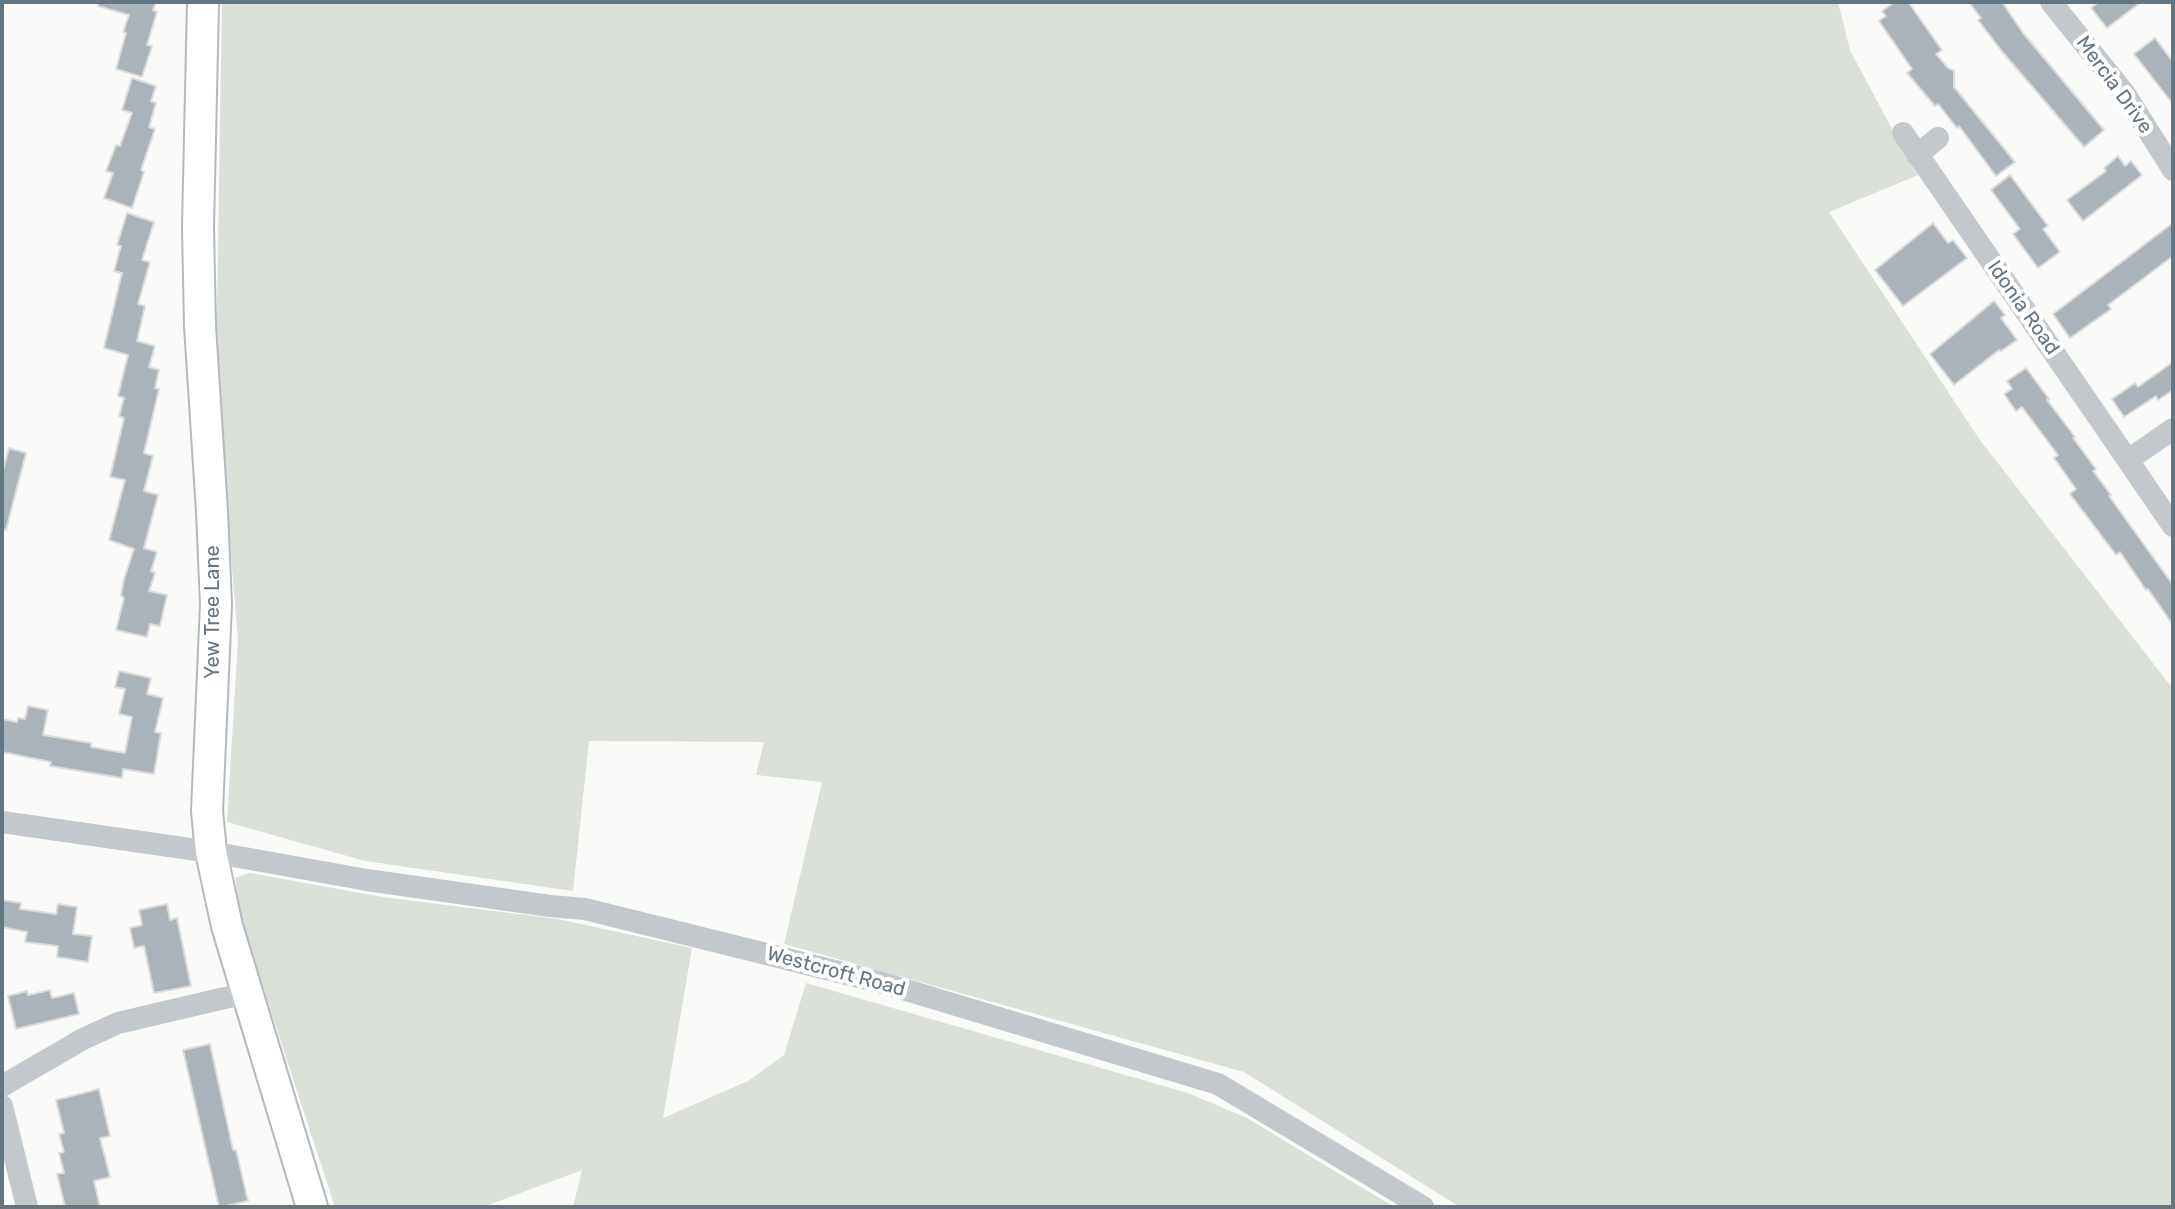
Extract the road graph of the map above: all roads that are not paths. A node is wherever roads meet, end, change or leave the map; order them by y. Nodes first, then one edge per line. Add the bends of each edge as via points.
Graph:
1 (203, 2) edge
2 (2060, 5) edge
3 (1903, 133) dead end
4 (1938, 138) dead end
5 (1917, 155) junction
6 (2173, 170) edge
7 (2173, 429) edge
8 (2128, 460) junction
9 (2173, 526) edge
10 (2, 822) edge
11 (211, 852) junction
12 (246, 993) junction
13 (2, 1086) edge
14 (2, 1106) edge
15 (27, 1207) edge
16 (312, 1207) edge
17 (1423, 1207) edge

1 - 11 street, Yew Tree Lane via 200,326 216,604 207,811
2 - 6 street, Mercia Drive
3 - 5 street, Idonia Road
4 - 5 street
5 - 8 street, Idonia Road
7 - 8 street
8 - 9 street, Idonia Road
10 - 11 street, Westcroft Road
11 - 12 street, Yew Tree Lane
11 - 17 street, Westcroft Road via 367,880 585,909 883,983 1218,1084
12 - 13 street via 118,1023
12 - 16 street, Yew Tree Lane
14 - 15 street

